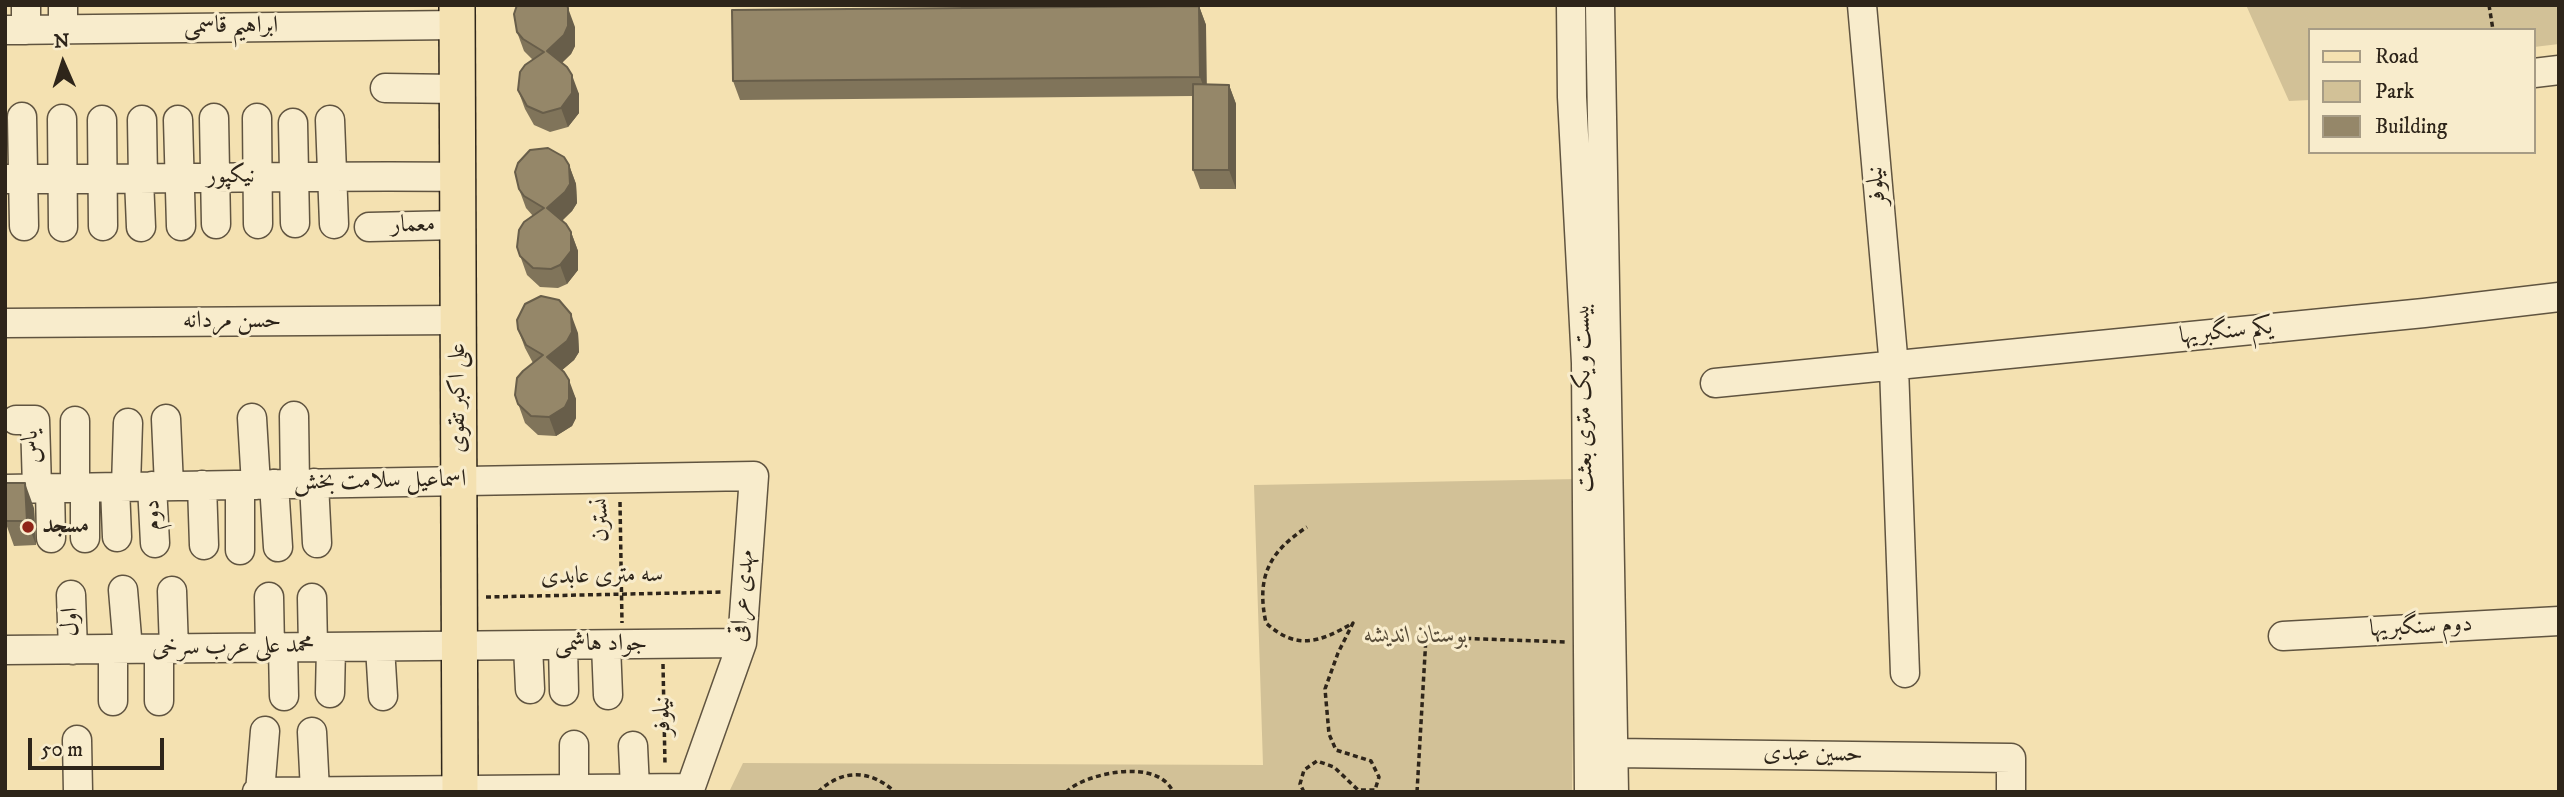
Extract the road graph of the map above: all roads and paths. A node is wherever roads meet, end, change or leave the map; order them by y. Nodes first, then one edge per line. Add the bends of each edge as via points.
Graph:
1 (1571, 5) edge
2 (1600, 5) edge
3 (1862, 5) edge
4 (2489, 5) edge
5 (373, 15) edge
6 (457, 15) edge
7 (179, 16) edge
8 (216, 16) edge
9 (256, 16) edge
10 (295, 16) edge
11 (332, 16) edge
12 (104, 17) edge
13 (143, 17) edge
14 (63, 18) edge
15 (19, 22) edge
16 (2493, 28) edge
17 (2559, 70) edge
18 (2536, 73) edge
19 (385, 88) dead end
20 (457, 89) junction
21 (22, 117) dead end
22 (214, 118) dead end
23 (257, 118) dead end
24 (62, 119) dead end
25 (102, 120) dead end
26 (142, 120) dead end
27 (178, 120) dead end
28 (330, 120) dead end
29 (293, 123) dead end
30 (295, 175) junction
31 (332, 175) junction
32 (258, 176) junction
33 (215, 177) junction
34 (458, 177) junction
35 (179, 178) junction
36 (14, 179) edge
37 (62, 179) junction
38 (102, 179) junction
39 (141, 179) junction
40 (295, 223) dead end
41 (258, 224) dead end
42 (334, 224) dead end
43 (216, 225) dead end
44 (458, 225) junction
45 (24, 226) dead end
46 (103, 226) dead end
47 (181, 226) dead end
48 (63, 227) dead end
49 (141, 227) dead end
50 (369, 227) dead end
51 (2559, 297) edge
52 (458, 320) junction
53 (5, 323) edge
54 (1894, 367) junction
55 (1715, 383) dead end
56 (294, 416) dead end
57 (252, 418) dead end
58 (166, 419) dead end
59 (16, 420) dead end
60 (75, 421) dead end
61 (128, 423) dead end
62 (754, 476) joint
63 (619, 479) junction
64 (459, 481) junction
65 (276, 484) junction
66 (202, 485) junction
67 (140, 486) junction
68 (62, 488) junction
69 (5, 489) edge
70 (1307, 527) dead end
71 (117, 537) dead end
72 (51, 538) dead end
73 (85, 538) dead end
74 (155, 543) dead end
75 (317, 543) dead end
76 (204, 545) dead end
77 (278, 547) dead end
78 (240, 550) dead end
79 (123, 590) dead end
80 (172, 591) dead end
81 (746, 592) junction
82 (621, 593) junction
83 (71, 595) dead end
84 (270, 597) dead end
85 (312, 598) dead end
86 (460, 598) junction
87 (2559, 621) edge
88 (2283, 636) dead end
89 (743, 643) junction
90 (1590, 643) junction
91 (663, 644) junction
92 (563, 645) junction
93 (614, 645) junction
94 (460, 646) junction
95 (528, 646) junction
96 (322, 647) junction
97 (380, 647) junction
98 (277, 648) junction
99 (120, 649) junction
100 (167, 649) junction
101 (5, 650) edge
102 (73, 650) junction
103 (1905, 673) dead end
104 (530, 689) dead end
105 (564, 691) dead end
106 (330, 693) dead end
107 (608, 695) dead end
108 (284, 696) dead end
109 (383, 696) dead end
110 (113, 701) dead end
111 (159, 701) dead end
112 (265, 731) dead end
113 (312, 732) dead end
114 (77, 740) dead end
115 (574, 745) dead end
116 (633, 746) dead end
117 (1615, 753) junction
118 (621, 789) edge
119 (681, 789) edge
120 (530, 790) edge
121 (574, 790) edge
122 (315, 791) edge
123 (376, 791) edge
124 (460, 791) edge
125 (78, 792) edge
126 (259, 792) edge
127 (818, 792) edge
128 (895, 792) edge
129 (1066, 792) edge
130 (1173, 792) edge
131 (1304, 792) edge
132 (1418, 792) edge
133 (1590, 792) edge
134 (1614, 792) edge
135 (2011, 792) edge

1 - 90 street, بیست و یک متری بعثت via 1586,363
2 - 117 street, بیست و یک متری بعثت
3 - 54 street, نیلوفر
4 - 16 path
5 - 6 street, ابراهیم قاسمی
5 - 11 street, ابراهیم قاسمی
6 - 20 main road, علی اکبر تقوی
7 - 8 street, ابراهیم قاسمی
7 - 13 street, ابراهیم قاسمی
8 - 9 street, ابراهیم قاسمی
9 - 10 street, ابراهیم قاسمی
10 - 11 street, ابراهیم قاسمی
12 - 13 street, ابراهیم قاسمی
12 - 14 street, ابراهیم قاسمی
14 - 15 street, ابراهیم قاسمی
17 - 18 street
19 - 20 street
20 - 34 main road, علی اکبر تقوی
21 - 36 street
22 - 33 street
23 - 32 street
24 - 37 street
25 - 38 street
26 - 39 street
27 - 35 street
28 - 31 street
29 - 30 street
30 - 31 street, نیکپور
30 - 32 street, نیکپور
30 - 40 street
31 - 34 street, نیکپور
31 - 42 street
32 - 33 street, نیکپور
32 - 41 street
33 - 35 street, نیکپور
33 - 43 street
34 - 44 main road, علی اکبر تقوی
35 - 39 street, نیکپور
35 - 47 street
36 - 37 street, نیکپور
36 - 45 street
37 - 38 street, نیکپور
37 - 48 street
38 - 39 street, نیکپور
38 - 46 street
39 - 49 street
44 - 50 street, معمار
44 - 52 main road, علی اکبر تقوی
51 - 54 street, یکم سنگبریها
52 - 53 street, حسن مردانه
52 - 64 main road, علی اکبر تقوی
54 - 55 street, یکم سنگبریها
54 - 103 street, نیلوفر
56 - 65 street
57 - 65 street
58 - 67 street
59 - 68 street, یاس via 34,420
60 - 68 street
61 - 67 street
62 - 63 street, اسماعیل سلامت بخش
62 - 81 street, مهدی عراقی
63 - 64 street, اسماعیل سلامت بخش
63 - 82 path, نسترن
64 - 65 street, اسماعیل سلامت بخش
64 - 86 main road, علی اکبر تقوی
65 - 66 street, اسماعیل سلامت بخش
65 - 75 street
65 - 77 street
65 - 78 street
66 - 67 street, اسماعیل سلامت بخش
66 - 76 street
67 - 68 street, اسماعیل سلامت بخش
67 - 71 street
67 - 74 street, دوم
68 - 69 street, اسماعیل سلامت بخش
68 - 72 street
68 - 73 street
70 - 131 path via 1286,541 1269,565 1262,593 1266,623 1296,641 1320,640 1353,623 1325,689 1328,725 1335,750 1371,761 1379,777 1375,790 1358,790 1334,766 1317,761 1304,770 1300,784
79 - 99 street
80 - 100 street
81 - 82 path, سه متری عابدی
81 - 89 street, مهدی عراقی
82 - 86 path, سه متری عابدی
82 - 93 path, نسترن
83 - 102 street, اول
84 - 98 street
85 - 96 street
86 - 94 main road, علی اکبر تقوی
87 - 88 street, دوم سنگبریها
89 - 91 street, جواد هاشمی
89 - 119 street, مهدی عراقی
90 - 132 path via 1426,637
90 - 133 street, بیست و یک متری بعثت
91 - 93 street, جواد هاشمی
91 - 119 path, نیلوفر
92 - 93 street, جواد هاشمی
92 - 95 street, جواد هاشمی
92 - 105 street
93 - 107 street
94 - 95 street, جواد هاشمی
94 - 97 street, محمد علی عرب سرخی
94 - 124 main road, علی اکبر تقوی
95 - 104 street
96 - 97 street, محمد علی عرب سرخی
96 - 98 street, محمد علی عرب سرخی
96 - 106 street
97 - 109 street
98 - 100 street, محمد علی عرب سرخی
98 - 108 street
99 - 100 street, محمد علی عرب سرخی
99 - 102 street, محمد علی عرب سرخی
99 - 110 street
100 - 111 street
101 - 102 street, محمد علی عرب سرخی
112 - 126 street
113 - 122 street
114 - 125 street
115 - 121 street
116 - 118 street
117 - 134 street, بیست و یک متری بعثت
117 - 135 street, حسین عبدی via 2011,758
118 - 119 street
118 - 121 street
120 - 121 street
120 - 124 street
122 - 123 street
122 - 126 street
123 - 124 street
127 - 128 path via 845,774 864,775 886,783
129 - 130 path via 1089,777 1133,772 1154,775 1171,785

